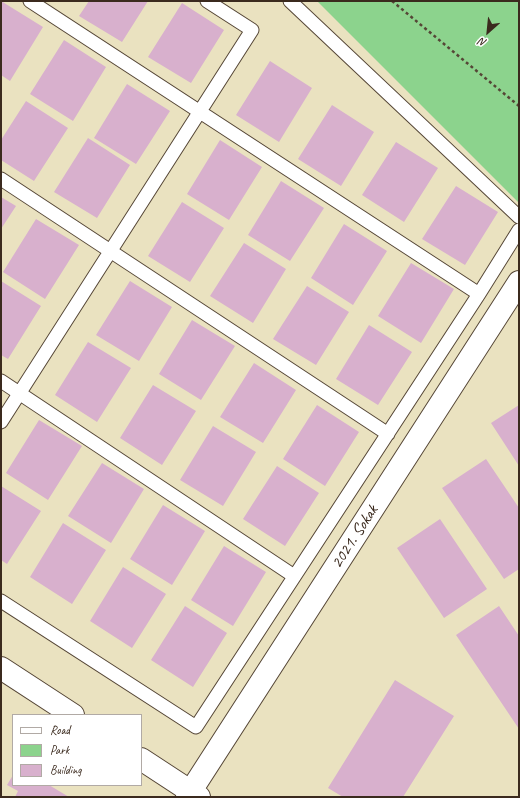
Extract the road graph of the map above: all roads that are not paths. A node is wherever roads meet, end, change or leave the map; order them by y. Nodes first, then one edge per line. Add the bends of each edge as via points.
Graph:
1 (30, 1) edge
2 (207, 1) edge
3 (290, 1) edge
4 (199, 112) junction
5 (1, 179) edge
6 (519, 217) edge
7 (519, 230) edge
8 (110, 252) junction
9 (519, 282) edge
10 (479, 294) junction
11 (1, 381) edge
12 (20, 393) junction
13 (1, 422) edge
14 (388, 434) junction
15 (294, 576) junction
16 (1, 601) edge
17 (1, 668) edge
18 (71, 714) edge
19 (142, 760) edge
20 (192, 795) edge

1 - 4 lane
2 - 4 lane via 252,30
3 - 6 lane
4 - 8 lane
4 - 10 lane
5 - 8 lane
7 - 10 lane
8 - 12 lane
8 - 14 lane
9 - 20 street, 2021. Sokak
10 - 14 lane
11 - 12 lane
12 - 13 lane
12 - 15 lane
14 - 15 lane
15 - 16 lane via 196,727
17 - 18 street
19 - 20 street

